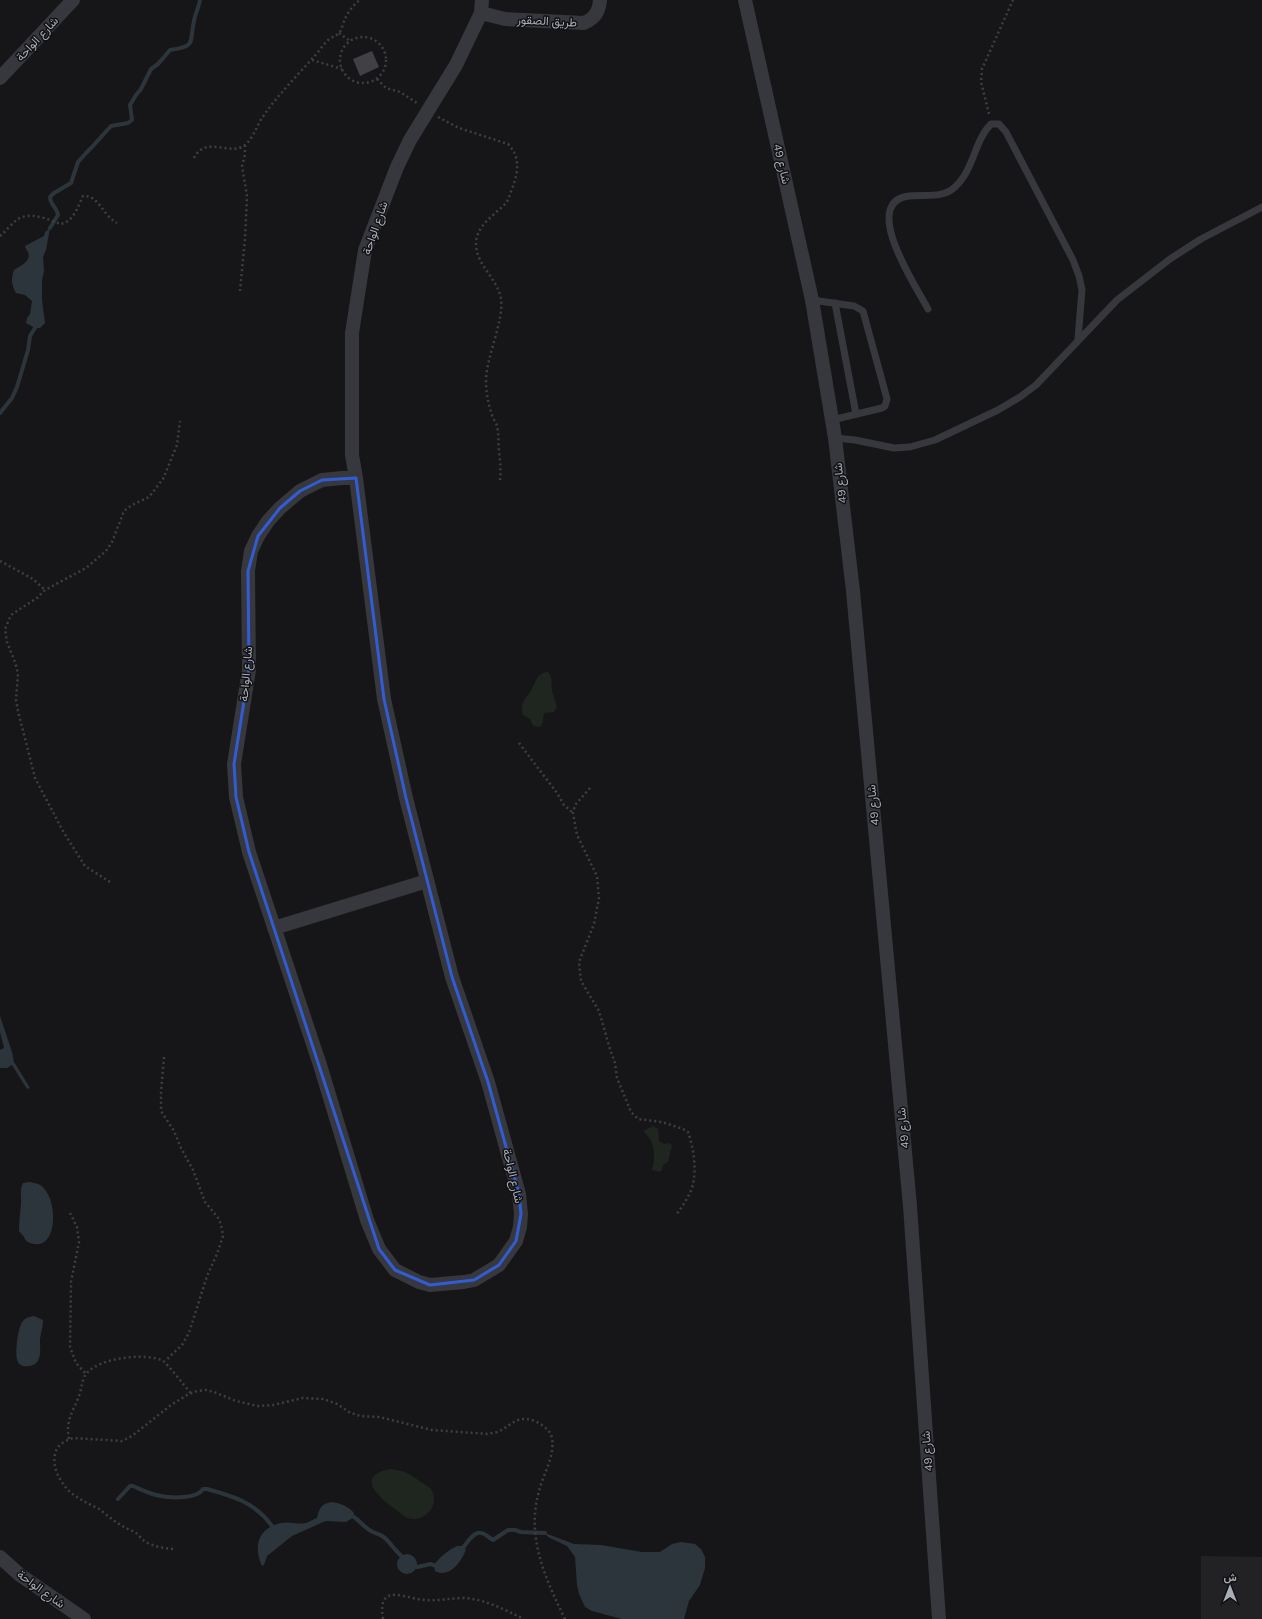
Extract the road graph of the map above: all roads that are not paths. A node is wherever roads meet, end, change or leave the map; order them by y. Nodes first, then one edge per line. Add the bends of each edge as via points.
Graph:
1 (73, 0) edge
2 (600, 0) edge
3 (745, 0) edge
4 (482, 7) edge
5 (0, 78) edge
6 (1262, 207) edge
7 (812, 300) junction
8 (835, 303) junction
9 (928, 309) dead end
10 (1078, 339) junction
11 (856, 414) junction
12 (832, 420) junction
13 (835, 438) junction
14 (356, 478) junction
15 (428, 882) junction
16 (274, 928) junction
17 (0, 1557) edge
18 (84, 1619) edge
19 (939, 1619) edge

1 - 5 street, شارع الواحة
2 - 4 street, طريق الصقور via 598,13 584,23 505,19
3 - 7 street, شارع 49
4 - 14 street, شارع الواحة via 456,65 410,140 397,167 366,250 352,333 352,455
6 - 10 lane via 1201,239 1170,259 1117,300
7 - 8 lane
7 - 12 street, شارع 49
8 - 11 lane
8 - 11 lane via 854,306 863,311 887,399 882,408
9 - 10 lane via 894,244 888,224 890,209 895,201 902,197 932,196 955,188 967,174 984,131 991,124 999,124 1006,132 1079,276 1082,290
10 - 13 lane via 1036,385 1020,397 935,440 910,447 894,448
11 - 12 lane
12 - 13 street, شارع 49
13 - 19 street, شارع 49 via 854,599 910,1206
14 - 15 street, شارع الواحة via 384,699
14 - 16 street, شارع الواحة via 322,480 300,491 280,508 258,536 248,571 248,670 234,764 236,797 249,852
15 - 16 street
15 - 16 street, شارع الواحة via 452,977 488,1082 520,1194 520,1227 516,1241 499,1265 474,1280 430,1285 419,1282 395,1270 379,1249 367,1220 320,1065
17 - 18 street, شارع الواحة via 20,1575

